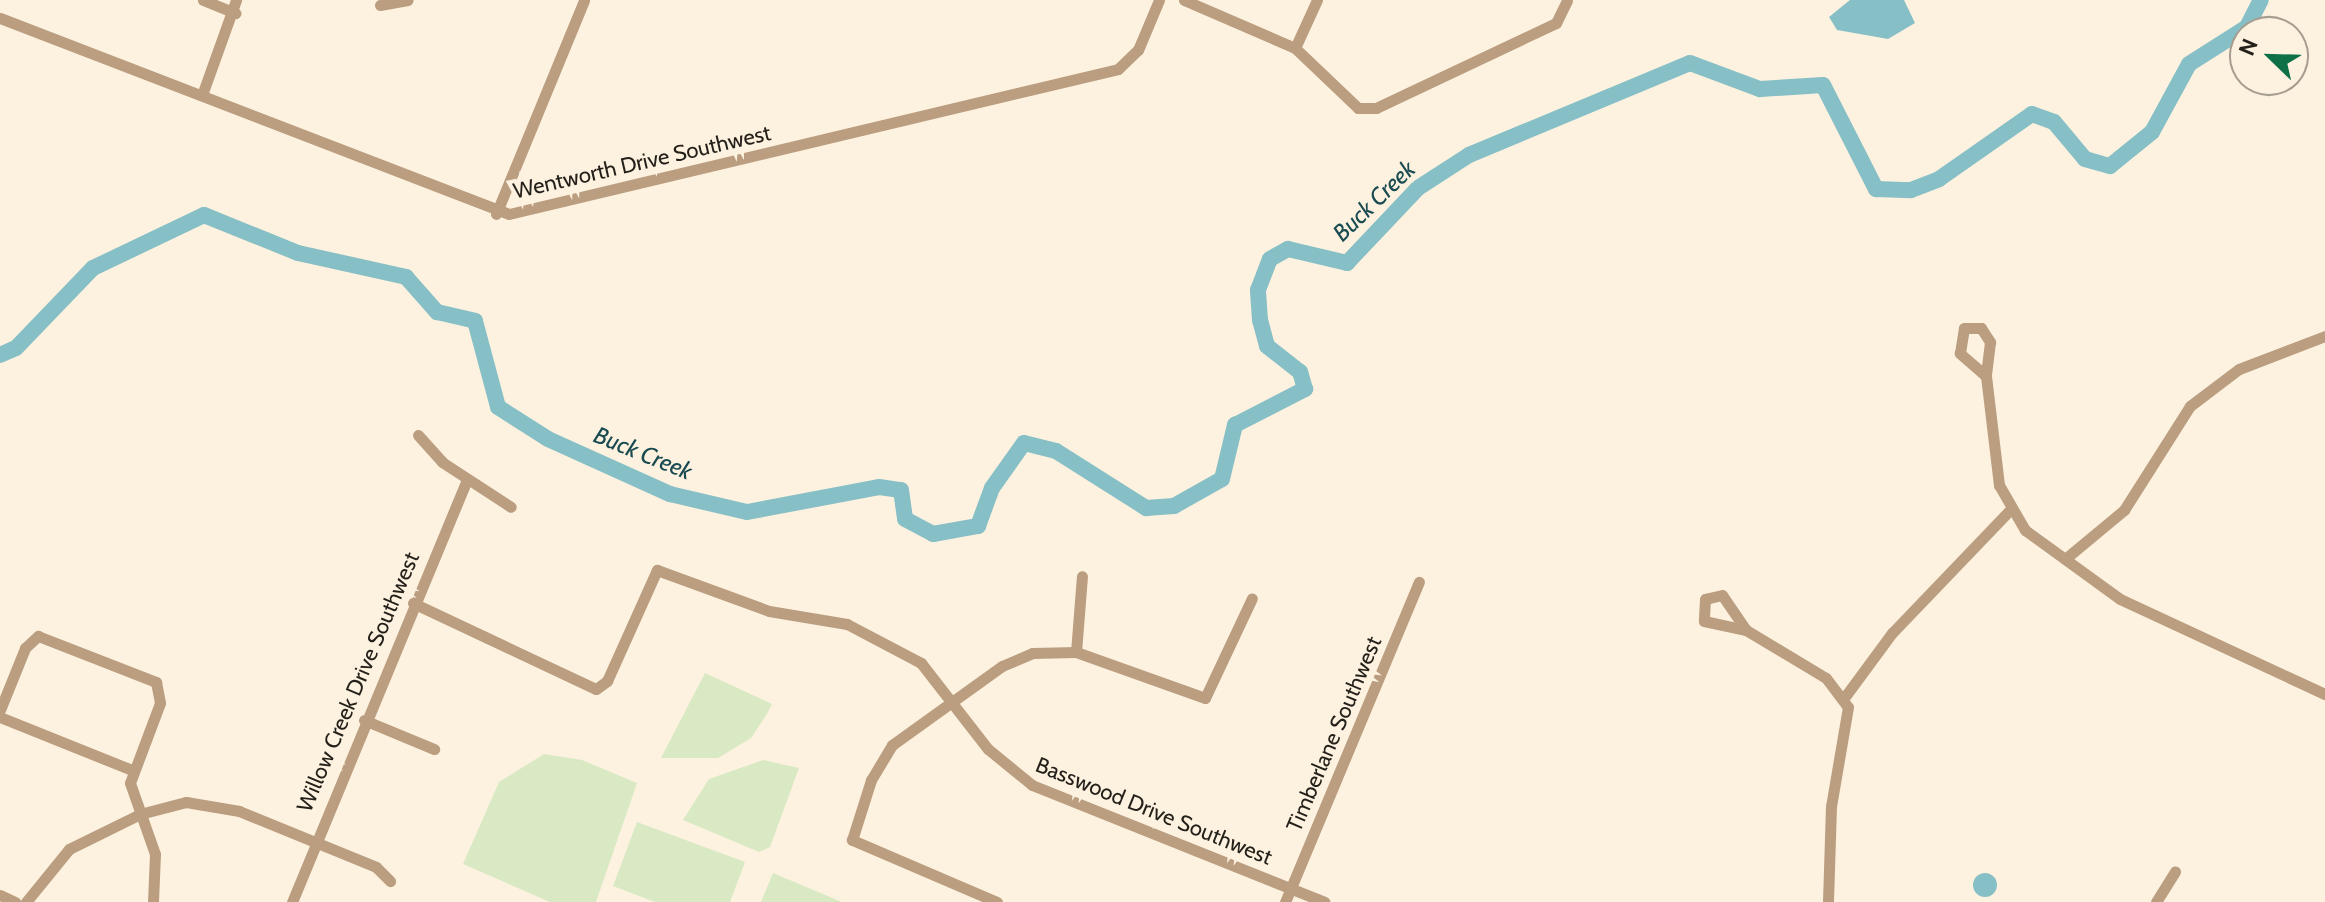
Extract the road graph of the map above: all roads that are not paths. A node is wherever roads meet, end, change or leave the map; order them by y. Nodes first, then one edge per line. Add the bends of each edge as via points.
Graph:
1 (203, 0) edge
2 (408, 0) edge
3 (584, 0) edge
4 (1159, 0) edge
5 (1184, 0) edge
6 (1317, 0) edge
7 (1567, 0) edge
8 (380, 5) dead end
9 (236, 6) edge
10 (0, 18) edge
11 (1295, 48) junction
12 (202, 95) junction
13 (496, 214) junction
14 (2324, 333) edge
15 (1986, 376) dead end
16 (418, 435) dead end
17 (467, 480) junction
18 (511, 507) dead end
19 (2009, 511) junction
20 (2065, 559) junction
21 (1082, 576) dead end
22 (1419, 582) dead end
23 (1252, 598) dead end
24 (413, 603) junction
25 (1746, 630) dead end
26 (1076, 652) junction
27 (2325, 694) edge
28 (1844, 698) junction
29 (954, 699) junction
30 (0, 710) edge
31 (0, 717) edge
32 (364, 720) junction
33 (434, 749) dead end
34 (132, 770) junction
35 (140, 814) junction
36 (314, 841) junction
37 (2175, 872) dead end
38 (390, 881) dead end
39 (1291, 889) junction
40 (0, 895) edge
41 (15, 902) edge
42 (26, 902) edge
43 (153, 902) edge
44 (292, 902) edge
45 (997, 902) edge
46 (1285, 902) edge
47 (1324, 902) edge
48 (1828, 902) edge
49 (2156, 902) edge

1 - 9 street
2 - 8 street
3 - 13 street
4 - 13 street, Wentworth Drive Southwest via 1128,64
5 - 11 street
6 - 11 street
7 - 11 street via 1556,23 1376,108 1347,102
9 - 12 street
10 - 12 street, Wentworth Drive Southwest
12 - 13 street, Wentworth Drive Southwest
14 - 20 street via 2239,369 2190,406 2124,510
15 - 19 street
16 - 17 street
17 - 18 street
17 - 24 street, Willow Creek Drive Southwest
19 - 20 street
19 - 28 street via 1892,633
20 - 27 street via 2186,635
21 - 26 street
22 - 39 street, Timberlane Southwest
23 - 26 street via 1205,698
24 - 29 street, Basswood Drive Southwest via 596,689 607,681 652,576 664,571 761,609 872,632 921,663
24 - 32 street, Willow Creek Drive Southwest
25 - 28 street via 1826,678
26 - 29 street via 1017,658
28 - 48 street via 1849,720 1831,806
29 - 39 street, Basswood Drive Southwest via 997,758 1041,790
29 - 45 street via 886,753 852,840
30 - 34 street via 35,638 151,678 160,690
31 - 34 street
32 - 33 street
32 - 36 street, Willow Creek Drive Southwest
34 - 35 street
35 - 36 street via 210,803
35 - 42 street via 61,855
35 - 43 street via 155,854
36 - 38 street via 376,867
36 - 44 street, Willow Creek Drive Southwest
37 - 49 street
39 - 46 street, Timberlane Southwest
39 - 47 street, Basswood Drive Southwest
40 - 41 street

